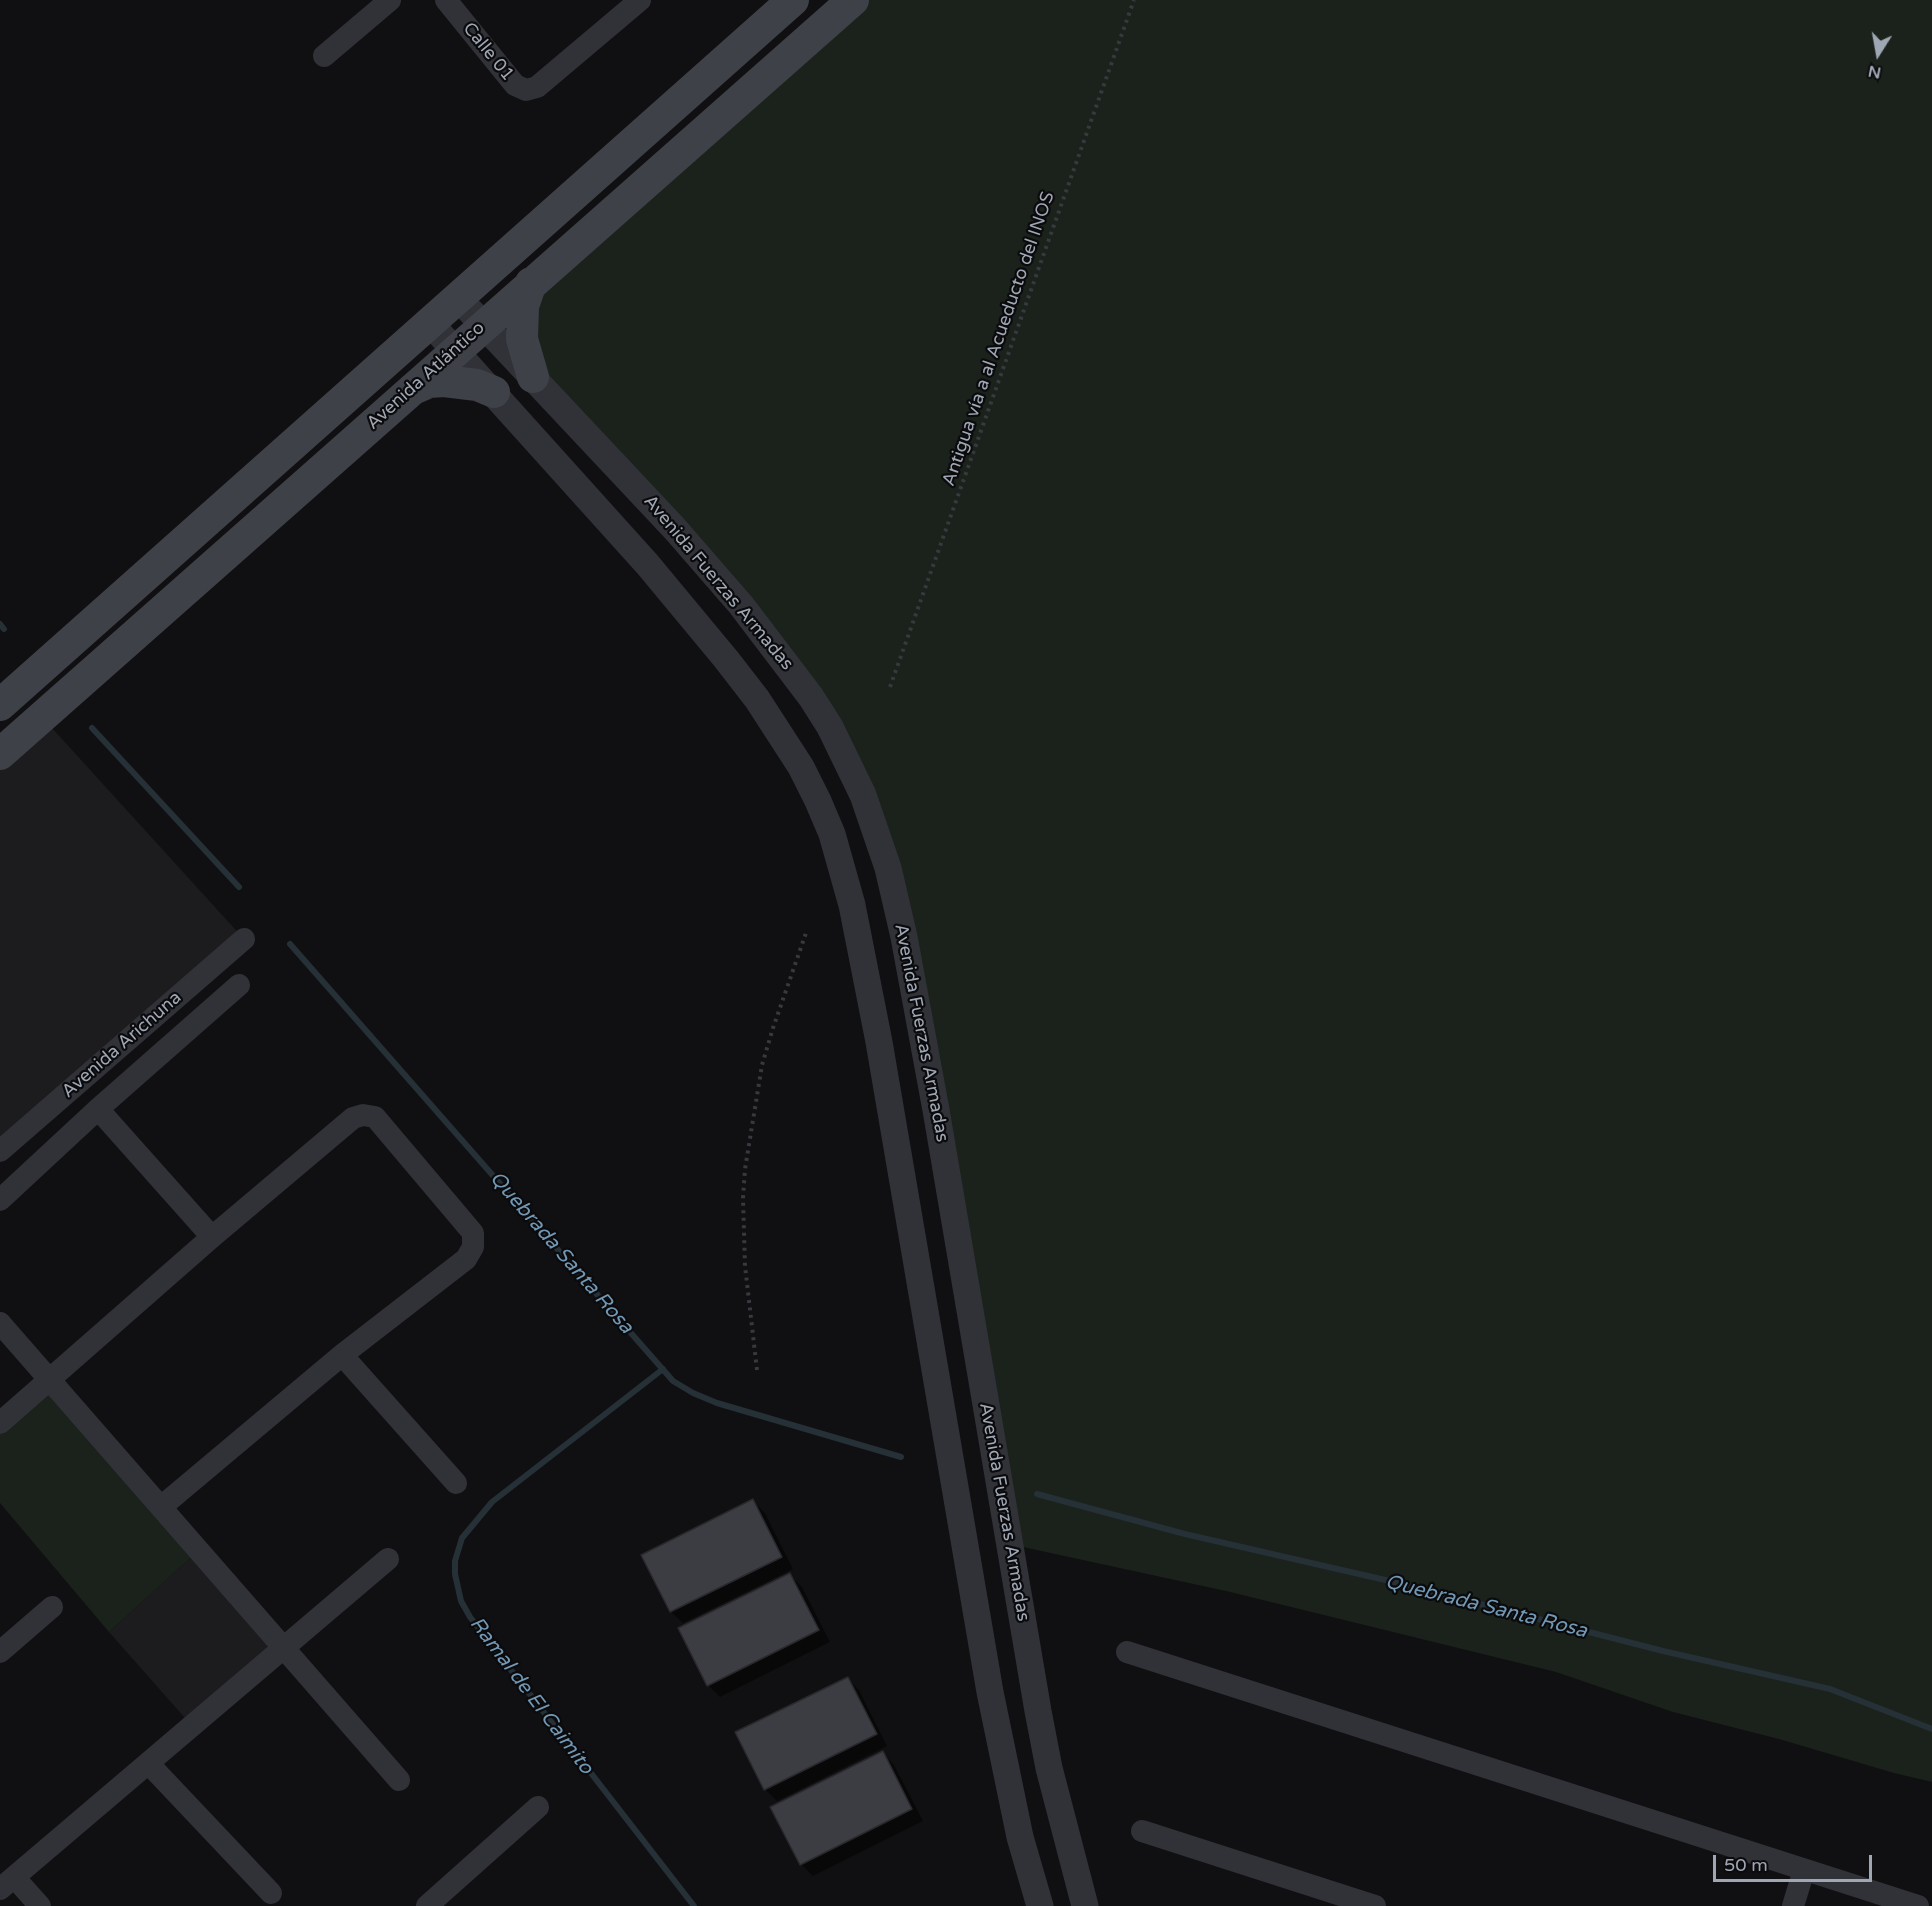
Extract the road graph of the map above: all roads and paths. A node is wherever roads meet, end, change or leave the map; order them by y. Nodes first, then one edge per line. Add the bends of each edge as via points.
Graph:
1 (390, 0) edge
2 (446, 0) edge
3 (640, 0) edge
4 (793, 0) edge
5 (853, 0) edge
6 (1134, 0) edge
7 (324, 56) dead end
8 (531, 283) junction
9 (459, 299) junction
10 (430, 323) junction
11 (483, 326) junction
12 (455, 350) junction
13 (533, 377) junction
14 (413, 388) junction
15 (494, 392) junction
16 (890, 687) dead end
17 (0, 705) edge
18 (0, 754) edge
19 (806, 933) dead end
20 (244, 939) dead end
21 (239, 985) dead end
22 (98, 1109) junction
23 (0, 1151) edge
24 (0, 1200) edge
25 (212, 1238) junction
26 (0, 1323) edge
27 (342, 1355) junction
28 (757, 1370) dead end
29 (50, 1380) junction
30 (0, 1423) edge
31 (456, 1483) dead end
32 (161, 1507) junction
33 (388, 1559) dead end
34 (52, 1607) dead end
35 (284, 1647) junction
36 (0, 1652) edge
37 (1127, 1652) dead end
38 (148, 1763) junction
39 (399, 1780) dead end
40 (538, 1807) dead end
41 (1142, 1831) dead end
42 (1804, 1870) junction
43 (7, 1883) edge
44 (271, 1893) dead end
45 (40, 1906) edge
46 (427, 1906) edge
47 (1040, 1906) edge
48 (1085, 1906) edge
49 (1374, 1906) edge
50 (1793, 1906) edge
51 (1918, 1906) edge

1 - 7 street
2 - 3 street, Calle 01 via 515,85 526,90 537,87
4 - 9 main road, Avenida Atlántico
5 - 8 main road, Avenida Atlántico
6 - 16 path, Antigua vía a al Acueducto del INOS
8 - 11 main road, Avenida Atlántico
8 - 13 main road via 523,306 522,339
9 - 10 main road, Avenida Atlántico
9 - 11 street, Avenida Fuerzas Armadas
10 - 12 street
10 - 17 main road, Avenida Atlántico
11 - 12 main road, Avenida Atlántico
11 - 13 street, Avenida Fuerzas Armadas
12 - 14 main road, Avenida Atlántico
12 - 15 street
13 - 48 street, Avenida Fuerzas Armadas via 675,529 791,668 843,751 878,834 904,937 934,1098 1047,1757
14 - 15 main road via 444,381 477,385
14 - 18 main road, Avenida Atlántico
15 - 47 street via 648,565 757,699 801,767 832,834 866,974 990,1692 1020,1837
19 - 28 path via 762,1065 745,1169 745,1266
20 - 23 street, Avenida Arichuna
21 - 22 street
22 - 24 street
22 - 25 street
25 - 27 street via 353,1118 375,1117 473,1233 473,1247 466,1258
25 - 29 street
26 - 29 street
27 - 31 street
27 - 32 street
29 - 30 street
29 - 32 street
32 - 35 street
33 - 35 street
34 - 36 street
35 - 38 street
35 - 39 street
37 - 42 street
38 - 43 street
38 - 44 street
40 - 46 street
41 - 49 street
42 - 50 street
42 - 51 street
43 - 45 street

